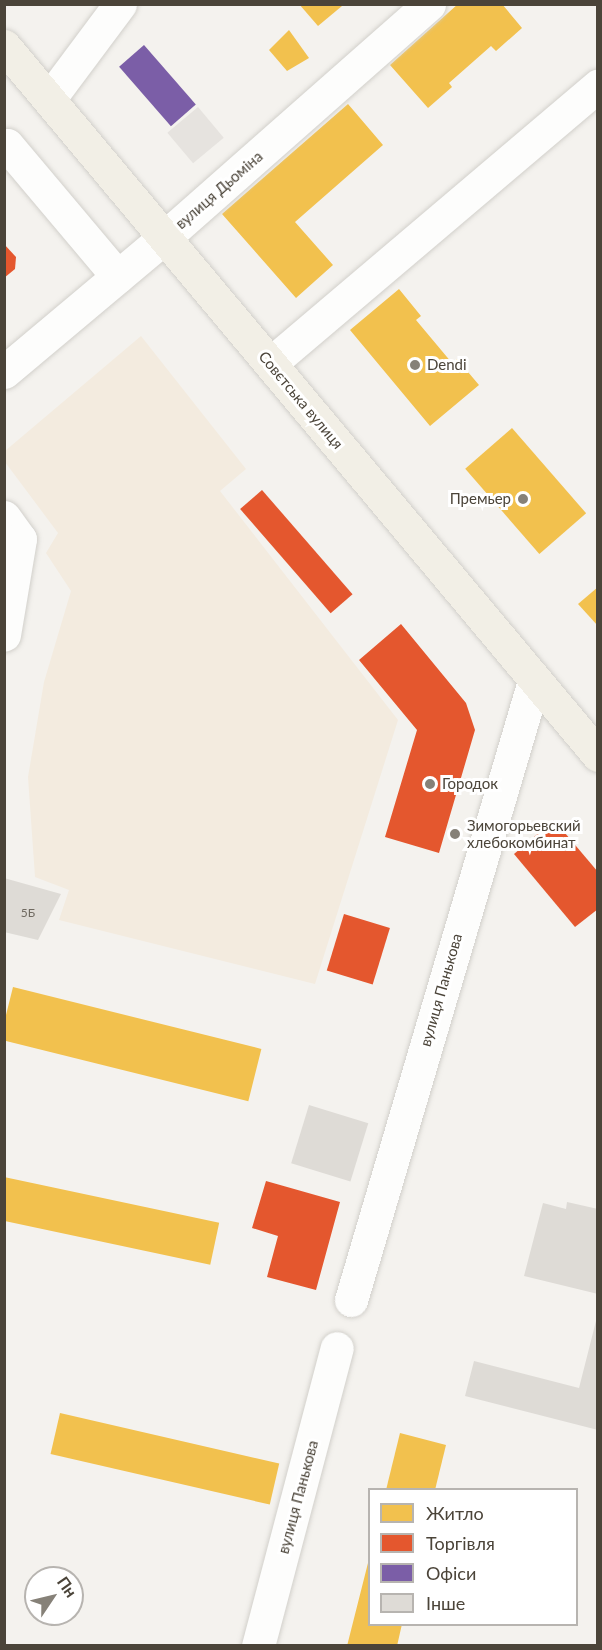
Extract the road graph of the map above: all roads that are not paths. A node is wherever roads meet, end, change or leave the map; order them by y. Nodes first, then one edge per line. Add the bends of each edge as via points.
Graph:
1 (120, 4) edge
2 (429, 4) edge
3 (4, 46) edge
4 (597, 86) edge
5 (50, 98) junction
6 (6, 147) edge
7 (165, 237) junction
8 (118, 277) junction
9 (270, 363) junction
10 (4, 372) edge
11 (4, 518) edge
12 (4, 635) edge
13 (534, 681) junction
14 (597, 755) edge
15 (351, 1300) dead end
16 (337, 1348) dead end
17 (258, 1646) edge

1 - 5 street
2 - 7 street, вулиця Дьоміна
3 - 5 main road, Совєтська вулиця
4 - 9 street
5 - 7 main road, Совєтська вулиця
6 - 8 street
7 - 8 street, вулиця Дьоміна
7 - 9 main road, Совєтська вулиця
8 - 10 street, вулиця Дьоміна
9 - 13 main road, Совєтська вулиця
11 - 12 street via 20,539
13 - 14 main road, Совєтська вулиця
13 - 15 street, вулиця Панькова
16 - 17 street, вулиця Панькова

